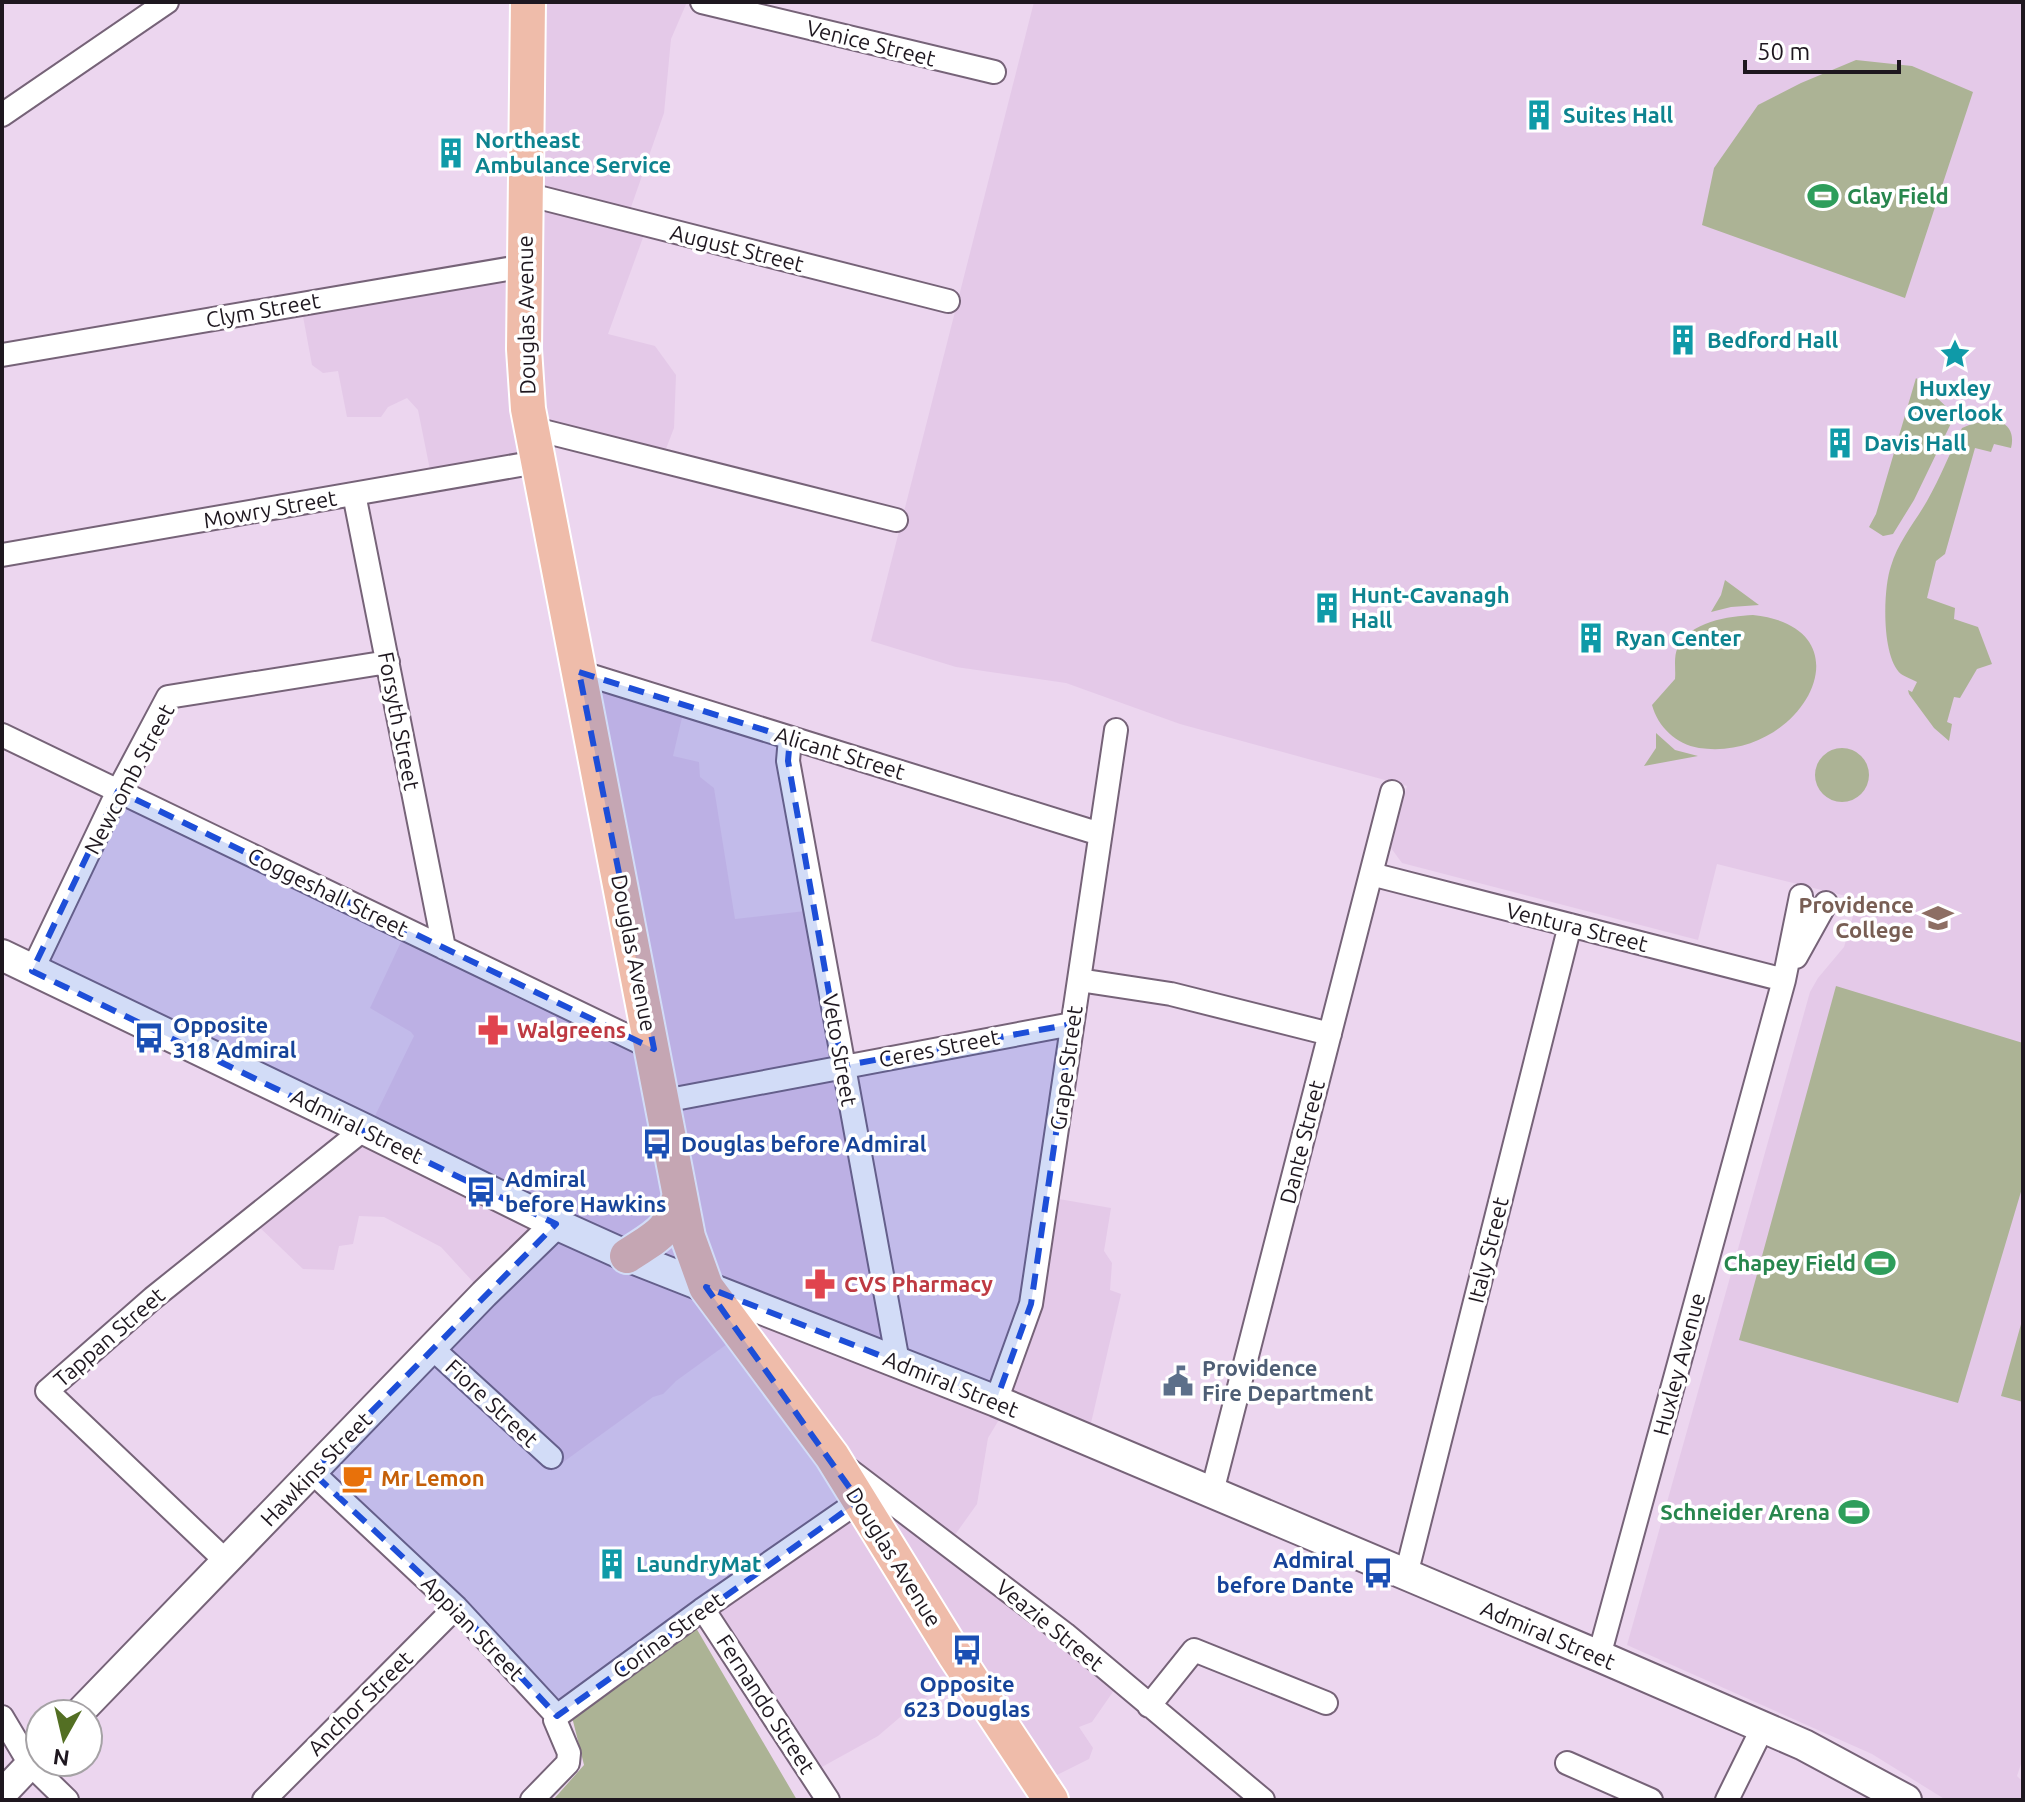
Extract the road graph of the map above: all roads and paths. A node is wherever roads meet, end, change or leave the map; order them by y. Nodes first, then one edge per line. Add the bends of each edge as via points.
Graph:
1 (167, 2) edge
2 (528, 2) edge
3 (702, 2) edge
4 (994, 72) dead end
5 (2, 115) edge
6 (526, 194) junction
7 (525, 266) junction
8 (948, 301) dead end
9 (2, 355) edge
10 (531, 428) junction
11 (537, 462) junction
12 (354, 494) junction
13 (896, 520) dead end
14 (2, 555) edge
15 (388, 662) junction
16 (579, 672) junction
17 (1116, 730) dead end
18 (2, 735) edge
19 (790, 738) junction
20 (118, 791) junction
21 (1392, 792) dead end
22 (1100, 834) junction
23 (1371, 874) junction
24 (1801, 896) dead end
25 (1826, 903) dead end
26 (1570, 925) junction
27 (444, 948) junction
28 (2, 955) edge
29 (32, 971) junction
30 (1079, 980) junction
31 (1784, 980) junction
32 (1072, 1024) junction
33 (1330, 1034) junction
34 (654, 1049) junction
35 (842, 1066) junction
36 (664, 1101) junction
37 (364, 1129) junction
38 (680, 1195) junction
39 (556, 1224) junction
40 (627, 1256) junction
41 (706, 1287) junction
42 (433, 1349) junction
43 (898, 1362) junction
44 (996, 1401) junction
45 (832, 1456) junction
46 (551, 1457) dead end
47 (312, 1472) junction
48 (1212, 1492) junction
49 (859, 1501) junction
50 (227, 1562) junction
51 (1406, 1575) junction
52 (456, 1607) junction
53 (703, 1609) junction
54 (1599, 1656) junction
55 (94, 1698) edge
56 (1326, 1703) dead end
57 (1149, 1706) junction
58 (557, 1716) junction
59 (2, 1717) edge
60 (1763, 1727) junction
61 (24, 1745) edge
62 (1567, 1763) dead end
63 (24, 1771) edge
64 (50, 1778) edge
65 (2, 1794) edge
66 (67, 1800) edge
67 (264, 1800) edge
68 (532, 1800) edge
69 (828, 1800) edge
70 (1051, 1800) edge
71 (1263, 1800) edge
72 (1651, 1800) edge
73 (1727, 1800) edge
74 (1906, 1800) edge

1 - 5 street
2 - 6 main road, Douglas Avenue
3 - 4 street, Venice Street
6 - 7 main road, Douglas Avenue
6 - 8 street, August Street
7 - 9 street, Clym Street
7 - 10 main road, Douglas Avenue via 524,365
10 - 11 main road, Douglas Avenue
10 - 13 street
11 - 12 street, Mowry Street
11 - 16 main road, Douglas Avenue
12 - 14 street, Mowry Street
12 - 15 street, Forsyth Street
15 - 20 street, Newcomb Street via 168,697
15 - 27 street, Forsyth Street
16 - 19 street, Alicant Street
16 - 34 main road, Douglas Avenue
17 - 22 street, Grape Street
18 - 20 street, Coggeshall Street
19 - 22 street, Alicant Street
19 - 35 street, Veto Street via 788,761
20 - 27 street, Coggeshall Street
20 - 29 street, Newcomb Street
21 - 23 street, Dante Street
22 - 30 street, Grape Street
23 - 26 street, Ventura Street
23 - 33 street, Dante Street
24 - 31 street, Huxley Avenue
25 - 31 street, Huxley Avenue
26 - 31 street, Ventura Street
26 - 51 street, Italy Street
27 - 34 street, Coggeshall Street
28 - 29 main road, Admiral Street
29 - 37 main road, Admiral Street
30 - 32 street, Grape Street
30 - 33 street via 1171,994
31 - 54 street, Huxley Avenue
32 - 35 street, Ceres Street
32 - 44 street, Grape Street via 1031,1304
33 - 48 street, Dante Street
34 - 36 main road, Douglas Avenue
35 - 36 street, Ceres Street
35 - 43 street, Veto Street
36 - 38 main road, Douglas Avenue
37 - 39 main road, Admiral Street
37 - 50 street, Tappan Street via 153,1298 47,1391
38 - 40 main road via 672,1223
38 - 41 main road, Douglas Avenue
39 - 40 main road, Admiral Street
39 - 42 street, Hawkins Street
40 - 41 main road, Admiral Street
41 - 43 main road, Admiral Street
41 - 45 main road, Douglas Avenue
42 - 46 street, Fiore Street
42 - 47 street, Hawkins Street
43 - 44 main road, Admiral Street
44 - 48 main road, Admiral Street
45 - 49 main road, Douglas Avenue
45 - 57 street, Veazie Street via 1065,1634
47 - 50 street, Hawkins Street
47 - 52 street, Appian Street
48 - 51 main road, Admiral Street
49 - 53 street, Corina Street
49 - 70 main road, Douglas Avenue
50 - 55 street, Hawkins Street
51 - 54 main road, Admiral Street
52 - 58 street, Appian Street
52 - 67 street, Anchor Street
53 - 58 street, Corina Street
53 - 69 street, Fernando Street
54 - 60 main road, Admiral Street
56 - 57 street via 1194,1650
57 - 71 street, Veazie Street
58 - 68 street, Appian Street via 568,1763
59 - 61 street
60 - 73 street
60 - 74 main road, Admiral Street
62 - 72 street
63 - 65 street
64 - 66 street

